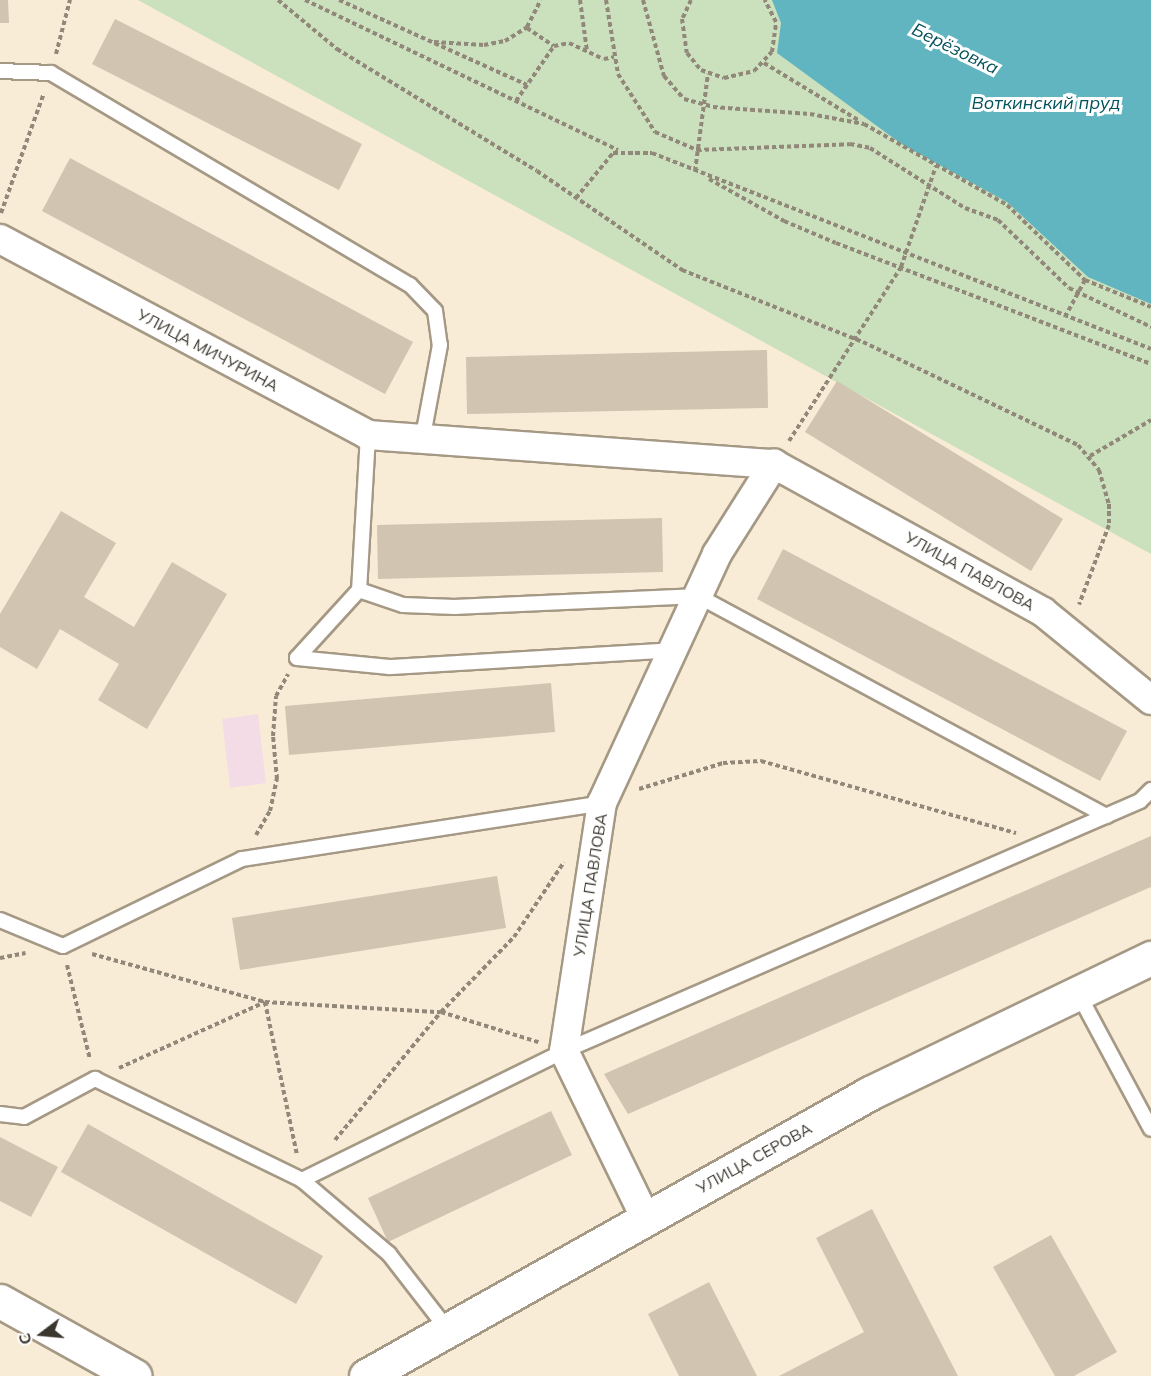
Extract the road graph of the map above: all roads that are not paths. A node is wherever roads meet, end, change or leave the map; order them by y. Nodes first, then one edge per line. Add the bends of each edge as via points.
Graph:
1 (0, 71) edge
2 (0, 239) edge
3 (368, 435) junction
4 (423, 436) junction
5 (774, 464) junction
6 (359, 590) junction
7 (698, 596) junction
8 (673, 650) junction
9 (1151, 700) edge
10 (1151, 790) edge
11 (602, 803) junction
12 (1107, 816) junction
13 (0, 920) edge
14 (1151, 958) edge
15 (1078, 993) junction
16 (564, 1051) junction
17 (0, 1114) edge
18 (1151, 1129) edge
19 (302, 1180) junction
20 (646, 1219) junction
21 (0, 1301) edge
22 (448, 1330) junction
23 (135, 1376) edge
24 (366, 1376) edge

1 - 4 lane via 51,73 410,285 435,312 441,345
2 - 3 street, УЛИЦА МИЧУРИНА
3 - 4 street, УЛИЦА МИЧУРИНА
3 - 6 lane
4 - 5 street, УЛИЦА ПАВЛОВА
5 - 7 street, УЛИЦА ПАВЛОВА via 717,554
5 - 9 street, УЛИЦА ПАВЛОВА via 1043,612
6 - 7 lane via 403,605 455,607
6 - 8 lane via 297,658 390,667
7 - 8 street, УЛИЦА ПАВЛОВА
7 - 12 lane
8 - 11 street, УЛИЦА ПАВЛОВА
10 - 12 lane via 1140,801
11 - 13 lane via 242,859 63,946
11 - 16 street, УЛИЦА ПАВЛОВА
12 - 16 lane
14 - 15 main road, УЛИЦА СЕРОВА
15 - 18 lane
15 - 20 main road, УЛИЦА СЕРОВА via 870,1093
16 - 19 lane
16 - 20 street
17 - 19 lane via 24,1117 95,1079
19 - 22 lane via 389,1254
20 - 22 main road, УЛИЦА СЕРОВА
21 - 23 main road
22 - 24 main road, УЛИЦА СЕРОВА

